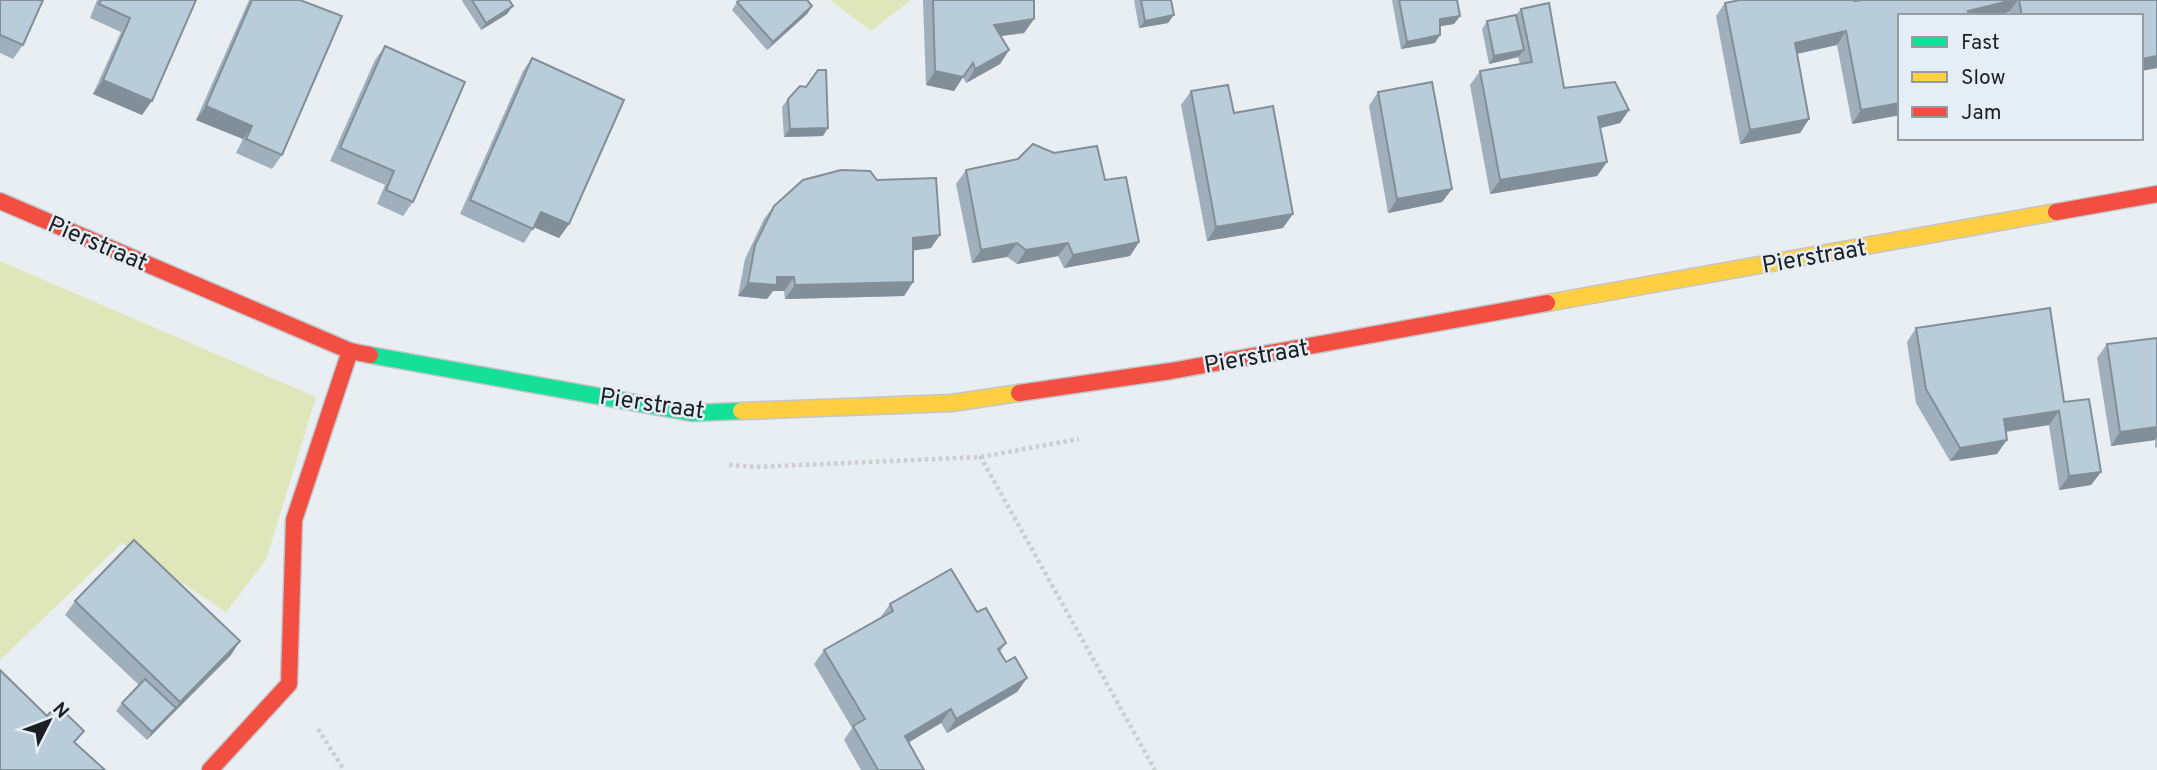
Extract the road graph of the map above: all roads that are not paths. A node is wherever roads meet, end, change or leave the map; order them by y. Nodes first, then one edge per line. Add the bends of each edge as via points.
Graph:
1 (2157, 194) edge
2 (0, 201) edge
3 (350, 351) junction
4 (209, 770) edge

1 - 3 street, Pierstraat via 1171,371 952,403 692,413
2 - 3 street, Pierstraat
3 - 4 street via 294,520 289,684

